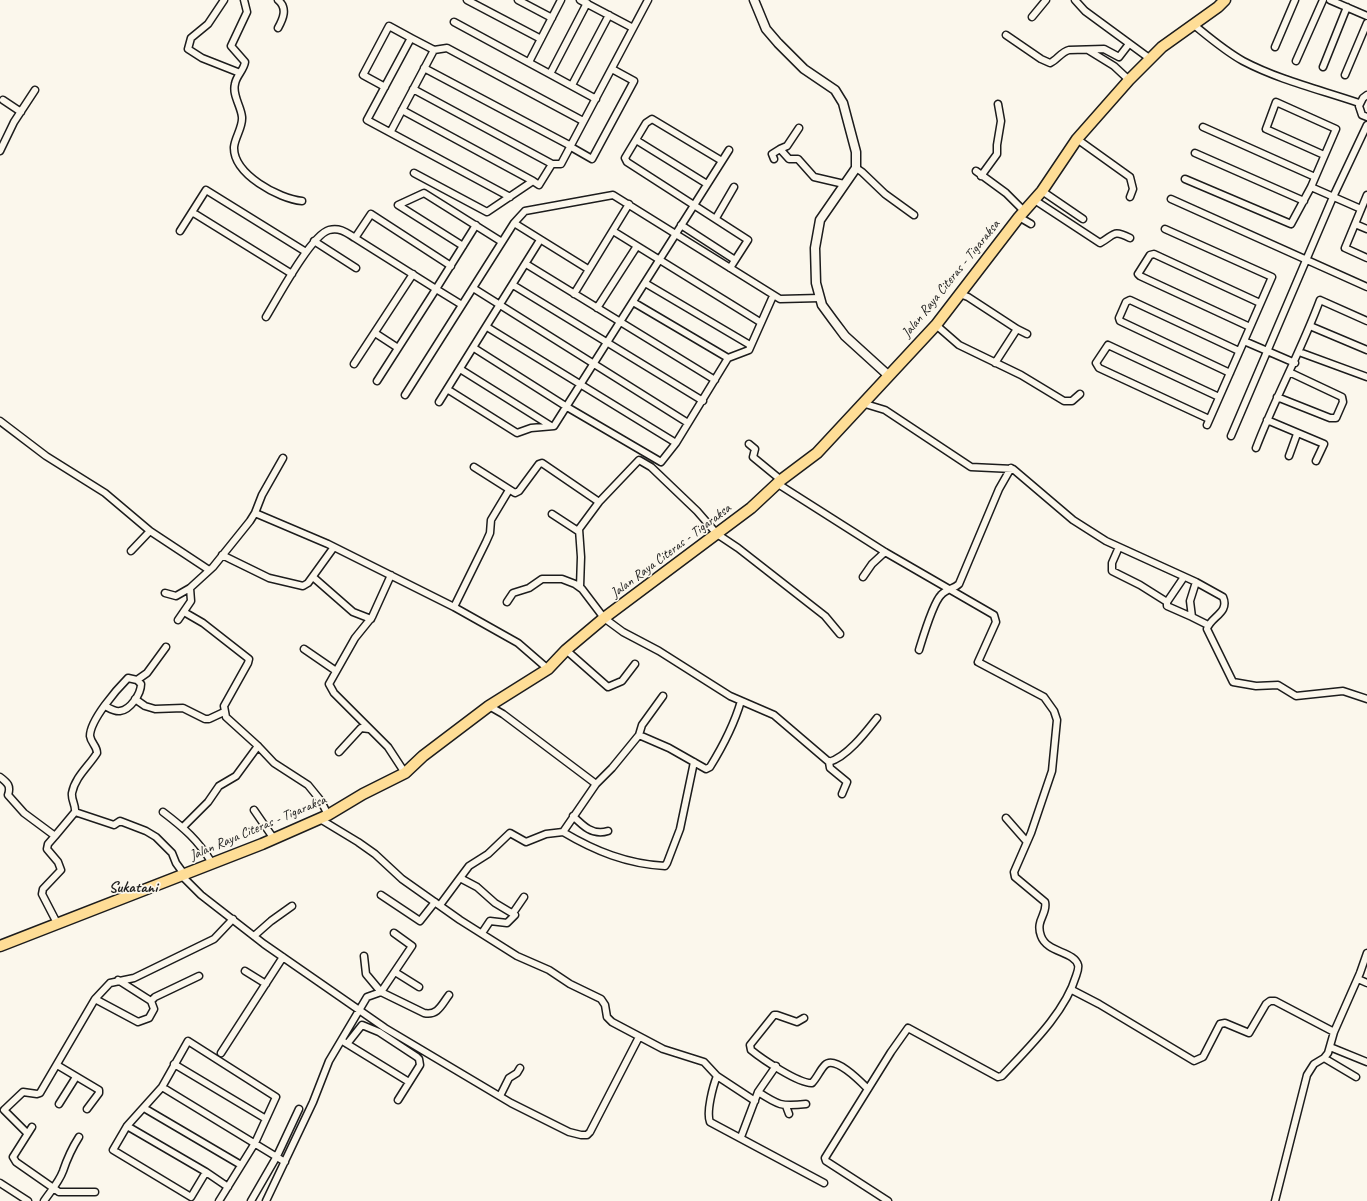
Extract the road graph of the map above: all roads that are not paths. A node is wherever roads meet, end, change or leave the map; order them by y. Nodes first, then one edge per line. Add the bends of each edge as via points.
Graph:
1 (224, 0) edge
2 (244, 0) edge
3 (278, 0) edge
4 (468, 0) edge
5 (518, 0) edge
6 (561, 0) edge
7 (580, 0) edge
8 (648, 0) edge
9 (754, 0) edge
10 (1046, 0) edge
11 (1075, 0) edge
12 (1225, 0) edge
13 (1295, 0) edge
14 (1323, 0) edge
15 (1330, 0) edge
16 (587, 3) junction
17 (1347, 7) junction
18 (609, 15) junction
19 (1367, 16) edge
20 (1032, 17) dead end
21 (552, 18) junction
22 (454, 22) dead end
23 (1367, 23) edge
24 (1194, 25) junction
25 (278, 28) dead end
26 (633, 28) junction
27 (1006, 35) dead end
28 (411, 38) junction
29 (540, 39) junction
30 (1129, 44) junction
31 (1275, 46) dead end
32 (434, 50) junction
33 (1088, 50) junction
34 (1149, 58) junction
35 (1296, 60) dead end
36 (529, 62) junction
37 (1323, 67) dead end
38 (424, 68) junction
39 (612, 69) junction
40 (240, 73) junction
41 (550, 74) junction
42 (1345, 75) dead end
43 (1129, 80) junction
44 (572, 85) junction
45 (385, 86) junction
46 (413, 89) junction
47 (35, 90) dead end
48 (1367, 95) edge
49 (596, 99) junction
50 (3, 100) dead end
51 (1359, 103) junction
52 (998, 104) dead end
53 (402, 110) junction
54 (21, 112) junction
55 (1367, 117) edge
56 (583, 121) junction
57 (1367, 125) edge
58 (1203, 127) dead end
59 (799, 128) dead end
60 (391, 131) junction
61 (636, 140) junction
62 (1077, 140) junction
63 (571, 146) junction
64 (780, 149) junction
65 (729, 150) dead end
66 (0, 151) edge
67 (1195, 153) dead end
68 (1324, 155) junction
69 (774, 159) dead end
70 (722, 161) junction
71 (552, 164) junction
72 (856, 168) junction
73 (976, 171) dead end
74 (414, 173) dead end
75 (981, 176) junction
76 (1315, 177) junction
77 (1185, 178) dead end
78 (533, 181) junction
79 (707, 184) junction
80 (844, 184) junction
81 (734, 187) dead end
82 (1311, 187) junction
83 (1042, 191) junction
84 (510, 196) junction
85 (1130, 197) dead end
86 (1333, 197) junction
87 (1033, 199) junction
88 (1170, 199) dead end
89 (1366, 199) edge
90 (302, 201) dead end
91 (1304, 201) junction
92 (629, 204) junction
93 (694, 205) junction
94 (1361, 209) junction
95 (192, 212) junction
96 (914, 214) dead end
97 (1022, 214) junction
98 (716, 218) junction
99 (1083, 219) dead end
100 (514, 224) junction
101 (1031, 224) dead end
102 (1355, 224) junction
103 (476, 225) junction
104 (681, 225) junction
105 (1166, 229) dead end
106 (1367, 229) edge
107 (180, 231) dead end
108 (612, 231) junction
109 (676, 234) junction
110 (355, 238) junction
111 (1130, 238) dead end
112 (540, 240) junction
113 (314, 241) junction
114 (502, 242) junction
115 (463, 246) junction
116 (637, 246) junction
117 (306, 252) junction
118 (1367, 258) edge
119 (660, 259) junction
120 (735, 260) junction
121 (1305, 260) junction
122 (526, 264) junction
123 (451, 266) junction
124 (356, 268) dead end
125 (730, 268) junction
126 (588, 269) junction
127 (292, 274) junction
128 (413, 274) junction
129 (645, 283) junction
130 (513, 285) junction
131 (1367, 287) edge
132 (473, 288) junction
133 (436, 289) junction
134 (574, 294) junction
135 (960, 294) junction
136 (773, 296) junction
137 (820, 298) junction
138 (633, 302) junction
139 (1260, 303) junction
140 (462, 305) junction
141 (500, 305) junction
142 (597, 308) junction
143 (266, 316) dead end
144 (1367, 321) edge
145 (760, 322) junction
146 (620, 323) junction
147 (936, 325) junction
148 (1250, 326) junction
149 (1310, 326) junction
150 (487, 327) junction
151 (1017, 329) junction
152 (375, 333) junction
153 (1027, 334) dead end
154 (1244, 341) junction
155 (607, 343) junction
156 (750, 345) junction
157 (398, 348) junction
158 (474, 348) junction
159 (1267, 350) junction
160 (1367, 350) edge
161 (1239, 351) junction
162 (1299, 352) junction
163 (728, 358) junction
164 (995, 363) junction
165 (1295, 363) junction
166 (354, 364) dead end
167 (594, 364) junction
168 (460, 369) junction
169 (1290, 372) junction
170 (1230, 373) junction
171 (889, 376) junction
172 (1367, 377) edge
173 (715, 380) junction
174 (377, 381) dead end
175 (580, 386) junction
176 (447, 390) junction
177 (1080, 394) dead end
178 (405, 395) dead end
179 (1219, 397) junction
180 (1277, 397) junction
181 (703, 401) junction
182 (439, 402) dead end
183 (862, 403) junction
184 (567, 407) junction
185 (1267, 420) junction
186 (0, 421) edge
187 (688, 423) junction
188 (551, 426) junction
189 (1297, 434) junction
190 (1231, 436) dead end
191 (676, 443) junction
192 (749, 444) dead end
193 (1256, 448) dead end
194 (1288, 456) dead end
195 (283, 458) dead end
196 (1316, 461) dead end
197 (474, 467) dead end
198 (1011, 468) junction
199 (780, 482) junction
200 (509, 490) junction
201 (599, 502) junction
202 (255, 513) junction
203 (552, 514) dead end
204 (150, 531) junction
205 (578, 531) junction
206 (717, 534) junction
207 (334, 547) junction
208 (1119, 547) junction
209 (131, 551) dead end
210 (885, 552) junction
211 (222, 555) junction
212 (209, 570) junction
213 (391, 575) junction
214 (313, 576) junction
215 (864, 577) dead end
216 (1184, 577) junction
217 (1196, 582) junction
218 (190, 588) junction
219 (580, 588) junction
220 (951, 589) junction
221 (165, 593) dead end
222 (507, 602) dead end
223 (1167, 602) junction
224 (454, 607) junction
225 (184, 612) junction
226 (1192, 617) junction
227 (604, 618) junction
228 (371, 619) junction
229 (178, 620) dead end
230 (1208, 625) junction
231 (840, 634) dead end
232 (166, 647) dead end
233 (304, 649) dead end
234 (566, 650) junction
235 (919, 650) dead end
236 (635, 664) dead end
237 (548, 669) junction
238 (336, 671) junction
239 (137, 680) junction
240 (663, 696) dead end
241 (135, 699) junction
242 (1367, 699) edge
243 (741, 701) junction
244 (105, 706) junction
245 (489, 706) junction
246 (224, 712) junction
247 (877, 718) dead end
248 (369, 728) junction
249 (639, 735) junction
250 (258, 746) junction
251 (339, 752) dead end
252 (694, 762) junction
253 (829, 762) junction
254 (405, 774) junction
255 (0, 777) edge
256 (596, 784) junction
257 (842, 794) dead end
258 (254, 810) dead end
259 (75, 812) junction
260 (163, 812) dead end
261 (573, 816) junction
262 (324, 817) junction
263 (1006, 818) dead end
264 (183, 827) junction
265 (608, 831) dead end
266 (563, 832) junction
267 (55, 836) junction
268 (274, 839) junction
269 (1027, 842) junction
270 (212, 862) junction
271 (182, 875) junction
272 (460, 878) junction
273 (381, 895) dead end
274 (524, 897) dead end
275 (437, 904) junction
276 (292, 906) dead end
277 (513, 913) junction
278 (233, 920) junction
279 (57, 923) junction
280 (394, 933) dead end
281 (482, 933) junction
282 (254, 936) junction
283 (0, 946) edge
284 (1367, 953) edge
285 (364, 956) dead end
286 (283, 957) junction
287 (245, 971) dead end
288 (395, 972) junction
289 (198, 976) dead end
290 (1358, 979) junction
291 (118, 980) junction
292 (1367, 983) edge
293 (266, 984) junction
294 (419, 987) dead end
295 (1072, 990) junction
296 (381, 992) junction
297 (449, 995) dead end
298 (95, 999) junction
299 (150, 1001) junction
300 (359, 1010) junction
301 (804, 1018) dead end
302 (1334, 1032) junction
303 (640, 1037) junction
304 (345, 1042) junction
305 (1330, 1047) junction
306 (221, 1053) dead end
307 (1324, 1058) junction
308 (1367, 1062) edge
309 (174, 1064) junction
310 (57, 1065) junction
311 (776, 1066) junction
312 (520, 1068) dead end
313 (717, 1076) junction
314 (76, 1077) junction
315 (1356, 1077) dead end
316 (409, 1082) junction
317 (162, 1087) junction
318 (868, 1089) junction
319 (758, 1092) junction
320 (500, 1096) junction
321 (398, 1100) dead end
322 (755, 1101) junction
323 (59, 1104) dead end
324 (806, 1104) dead end
325 (786, 1106) junction
326 (2, 1107) edge
327 (144, 1108) junction
328 (88, 1109) dead end
329 (299, 1109) dead end
330 (789, 1114) dead end
331 (266, 1119) junction
332 (127, 1126) junction
333 (32, 1127) dead end
334 (27, 1133) junction
335 (80, 1137) dead end
336 (741, 1138) junction
337 (255, 1143) junction
338 (277, 1156) junction
339 (285, 1162) junction
340 (241, 1165) junction
341 (206, 1172) junction
342 (0, 1183) edge
343 (824, 1183) dead end
344 (228, 1187) junction
345 (53, 1188) junction
346 (95, 1192) dead end
347 (28, 1201) edge
348 (44, 1201) edge
349 (219, 1201) edge
350 (251, 1201) edge
351 (266, 1201) edge
352 (888, 1201) edge
353 (1275, 1201) edge

1 - 40 street via 208,24 191,38 188,49 202,58
2 - 40 street via 247,12 231,46 244,59 245,64
3 - 25 street via 283,5 284,13
4 - 29 street
5 - 21 street
6 - 21 street
7 - 16 street
8 - 26 street
9 - 72 street via 766,29 778,43 804,69 835,90 843,102 856,152
10 - 20 street
11 - 30 street via 1085,11
12 - 24 main road, Jalan Raya Citeras - Tigaraksa
13 - 31 street
14 - 35 street
15 - 17 street
16 - 18 street
16 - 41 street
17 - 19 street
17 - 37 street
18 - 26 street
18 - 44 street
21 - 29 street
22 - 36 street
23 - 42 street
24 - 34 main road, Jalan Raya Citeras - Tigaraksa
24 - 51 street via 1219,46 1244,62
26 - 39 street
27 - 33 street via 1046,62 1054,61 1066,50
28 - 32 street
28 - 45 street
28 - 45 street via 389,26 385,33 363,75
29 - 36 street
30 - 33 street via 1119,58 1104,49
30 - 34 street
32 - 38 street
32 - 56 street via 447,48
33 - 43 street via 1114,66
34 - 43 main road, Jalan Raya Citeras - Tigaraksa
36 - 41 street
38 - 46 street
38 - 63 street
39 - 49 street
39 - 63 street via 634,81 592,158
40 - 90 street via 234,89 242,117 234,147 240,166 274,193
41 - 44 street
43 - 62 main road, Jalan Raya Citeras - Tigaraksa
44 - 49 street
45 - 60 street via 367,120
46 - 53 street
46 - 71 street
47 - 54 street
48 - 51 street
49 - 56 street
50 - 54 street
51 - 55 street via 1360,111
52 - 75 street via 1001,121 997,154
53 - 60 street
53 - 78 street
54 - 66 street
56 - 63 street
57 - 86 street
58 - 76 street
59 - 64 street via 787,146
60 - 84 street
61 - 70 street via 646,123 652,119
61 - 79 street
61 - 93 street via 626,156 626,161
62 - 83 main road, Jalan Raya Citeras - Tigaraksa
62 - 85 street via 1130,177 1133,189
63 - 71 street via 561,164
64 - 69 street via 772,154
64 - 80 street via 789,159 798,159 814,177
65 - 70 street
67 - 91 street
68 - 68 street via 1336,129 1276,102 1266,129
68 - 76 street
70 - 79 street
71 - 78 street via 539,185
72 - 80 street
72 - 96 street via 885,194
73 - 75 street
74 - 84 street via 487,212
75 - 97 street via 1006,193
76 - 82 street
77 - 91 street via 1291,224
78 - 84 street
79 - 93 street
80 - 137 street via 820,220 815,248 816,283
81 - 98 street
82 - 86 street
82 - 91 street
83 - 87 main road, Jalan Raya Citeras - Tigaraksa
83 - 99 street
86 - 94 street
86 - 121 street
87 - 97 main road, Jalan Raya Citeras - Tigaraksa
87 - 111 street via 1100,243 1114,233
88 - 121 street
89 - 94 street
92 - 100 street via 613,195 525,211
92 - 108 street
92 - 109 street
93 - 98 street
93 - 104 street
94 - 102 street
95 - 107 street
95 - 117 street via 206,190
95 - 127 street
97 - 101 street
97 - 135 main road, Jalan Raya Citeras - Tigaraksa
98 - 120 street via 748,240
100 - 112 street
100 - 114 street
102 - 106 street
102 - 118 street via 1345,248
103 - 114 street
103 - 115 street
103 - 115 street via 424,193 398,205
104 - 109 street
104 - 120 street
105 - 139 street via 1272,277
108 - 116 street
108 - 126 street
109 - 119 street
109 - 125 street
110 - 113 street via 340,229 320,234
110 - 123 street via 371,214
110 - 128 street
112 - 122 street
112 - 126 street
113 - 117 street
113 - 124 street
114 - 132 street
115 - 123 street
116 - 119 street
116 - 142 street
117 - 127 street
119 - 129 street
119 - 145 street
120 - 125 street
121 - 131 street
121 - 159 street
122 - 130 street
122 - 134 street
123 - 133 street
125 - 136 street
126 - 134 street
127 - 143 street
128 - 133 street
128 - 152 street
129 - 138 street
129 - 156 street
130 - 141 street
130 - 155 street
132 - 140 street
132 - 141 street
133 - 140 street
133 - 157 street
134 - 142 street
135 - 147 main road, Jalan Raya Citeras - Tigaraksa
135 - 151 street
136 - 137 street via 780,299
136 - 145 street
137 - 171 street via 822,305 845,336
138 - 146 street
138 - 163 street
139 - 148 street
139 - 148 street via 1154,254 1150,255 1138,274
140 - 178 street
141 - 150 street
141 - 167 street
142 - 146 street
144 - 149 street via 1320,300
145 - 156 street
146 - 155 street
146 - 173 street
147 - 164 street via 959,345
147 - 171 main road, Jalan Raya Citeras - Tigaraksa
148 - 154 street
149 - 160 street
149 - 162 street
150 - 158 street
150 - 175 street
151 - 153 street
151 - 164 street
152 - 157 street
152 - 166 street
154 - 159 street
154 - 161 street
155 - 167 street
155 - 181 street
156 - 163 street via 749,350
157 - 174 street
158 - 168 street
158 - 184 street
159 - 165 street
159 - 190 street
161 - 170 street
161 - 170 street via 1130,300 1126,302 1119,318 1120,321
162 - 165 street
162 - 172 street
163 - 173 street
164 - 177 street via 1022,375 1064,401 1072,401
165 - 169 street
167 - 175 street
167 - 187 street
168 - 176 street
168 - 188 street
169 - 180 street
169 - 180 street via 1342,397 1343,402 1336,418 1330,418
170 - 179 street
171 - 183 main road, Jalan Raya Citeras - Tigaraksa
173 - 181 street
175 - 184 street
175 - 191 street
176 - 182 street
176 - 188 street via 517,433 531,428
179 - 179 street via 1108,345 1096,363 1099,368 1208,422
180 - 185 street
181 - 187 street
183 - 198 street via 885,410 971,466
183 - 199 main road, Jalan Raya Citeras - Tigaraksa via 817,453
184 - 188 street via 558,421
184 - 191 street via 661,462
185 - 189 street
185 - 193 street
186 - 204 street via 46,456 105,493
187 - 191 street
189 - 194 street
189 - 196 street via 1324,444
192 - 199 street via 754,449 753,457
195 - 202 street
197 - 200 street
198 - 208 street via 1073,520
198 - 220 street via 999,489 959,584
199 - 206 main road, Jalan Raya Citeras - Tigaraksa
199 - 210 street
200 - 201 street via 519,492 542,463
200 - 224 street via 491,520 488,538
201 - 205 street
201 - 206 street via 639,460 651,467
202 - 207 street
202 - 211 street
203 - 205 street
204 - 209 street
204 - 212 street
205 - 219 street via 581,557
206 - 227 main road, Jalan Raya Citeras - Tigaraksa
206 - 231 street via 825,616
207 - 213 street
207 - 214 street
208 - 216 street
208 - 223 street via 1112,563 1112,571
210 - 215 street via 872,564
210 - 220 street
211 - 212 street
211 - 214 street via 269,578 292,584 303,586
212 - 218 street
213 - 224 street
213 - 228 street
214 - 228 street via 353,612
216 - 217 street
216 - 223 street
217 - 226 street via 1190,601
217 - 230 street via 1225,600 1218,618
218 - 221 street via 176,596
218 - 225 street via 191,601
219 - 222 street via 562,579 542,579 529,588 513,593
219 - 227 street
220 - 235 street via 938,598
220 - 269 street via 996,618 979,663 1044,697 1055,716 1052,771
223 - 226 street via 1169,608
224 - 237 street via 518,643
225 - 229 street
225 - 246 street via 203,623 249,659 224,706
226 - 230 street
227 - 234 main road, Jalan Raya Citeras - Tigaraksa
227 - 243 street via 703,681
228 - 238 street via 355,638
230 - 242 street via 1207,629 1234,683 1278,685 1296,696 1343,691
232 - 239 street via 147,674
233 - 238 street
234 - 236 street via 608,687 622,681
234 - 237 main road, Jalan Raya Citeras - Tigaraksa
237 - 245 main road, Jalan Raya Citeras - Tigaraksa
238 - 248 street via 330,679 330,687
239 - 241 street via 141,688
239 - 244 street via 128,678
240 - 249 street via 642,725
241 - 244 street via 120,712
241 - 246 street via 155,709 182,708 205,719
243 - 252 street via 736,717 710,767 702,768
243 - 253 street via 774,715
244 - 259 street via 91,730 90,737 97,753 77,780 73,791
245 - 254 main road, Jalan Raya Citeras - Tigaraksa via 423,756
245 - 256 street
246 - 250 street via 233,725
247 - 253 street via 851,748
248 - 251 street via 361,728
248 - 254 street via 388,747
249 - 252 street
249 - 256 street
250 - 262 street via 274,763 308,785 321,801
250 - 264 street via 236,776 219,786 208,802
252 - 266 street via 680,829 665,866 604,854
253 - 257 street via 830,768 847,782
254 - 262 main road, Jalan Raya Citeras - Tigaraksa via 363,794
255 - 267 street via 9,785 8,795 17,806
256 - 261 street
258 - 268 street
259 - 267 street
259 - 271 street via 114,825 119,821 146,831 169,848
260 - 264 street
261 - 265 street via 583,827 591,831
261 - 266 street
262 - 268 main road, Jalan Raya Citeras - Tigaraksa
262 - 275 street via 375,854 402,880
263 - 269 street
264 - 270 street via 200,844
266 - 272 street via 546,834 526,842 512,833 509,834 488,854 469,866
267 - 279 street via 48,844 48,849 61,870 43,889 42,894
268 - 270 main road, Jalan Raya Citeras - Tigaraksa
269 - 295 street via 1015,866 1015,877 1045,902 1046,906 1038,924 1042,941 1078,963
270 - 271 main road, Jalan Raya Citeras - Tigaraksa
271 - 278 street via 192,887
271 - 279 main road, Jalan Raya Citeras - Tigaraksa
272 - 275 street
272 - 277 street
273 - 275 street via 420,921
274 - 277 street
275 - 281 street
276 - 282 street
277 - 281 street via 515,916 507,923 490,921
278 - 282 street
278 - 291 street via 219,935 209,941 134,978
279 - 283 main road, Jalan Raya Citeras - Tigaraksa
280 - 288 street via 412,946
281 - 303 street via 518,956 601,999 609,1020
282 - 286 street
284 - 290 street
285 - 296 street via 366,974
286 - 293 street
286 - 300 street
287 - 293 street
288 - 294 street
288 - 296 street
289 - 299 street via 155,996
290 - 292 street
290 - 302 street
291 - 298 street via 110,982
291 - 299 street
293 - 306 street
295 - 302 street via 1194,1061 1202,1057 1220,1024 1225,1023 1249,1034 1270,1001 1275,1001
295 - 318 street via 1033,1042 1000,1077 994,1077 908,1028
296 - 297 street via 429,1014 438,1010
296 - 300 street via 367,997
298 - 299 street via 142,1022 152,1013 154,1005
298 - 310 street
300 - 304 street
300 - 320 street
301 - 311 street via 797,1022 774,1015 750,1045 751,1050
302 - 305 street
303 - 313 street via 672,1052 704,1062
303 - 320 street via 602,1112 586,1135 569,1132
304 - 316 street
304 - 316 street via 361,1025 379,1032 419,1059 420,1065
304 - 339 street via 329,1061
305 - 307 street
305 - 308 street
307 - 315 street
307 - 353 street via 1314,1064 1307,1075
309 - 317 street
309 - 331 street
309 - 331 street via 188,1041 276,1097
310 - 314 street
310 - 326 street via 40,1093 23,1092
311 - 318 street via 812,1083 825,1065 835,1064 845,1068
311 - 319 street
312 - 320 street via 509,1078
313 - 322 street
313 - 336 street via 709,1120
314 - 323 street
314 - 328 street via 98,1090 99,1093
316 - 321 street
317 - 327 street
317 - 337 street
318 - 352 street via 825,1158
319 - 322 street
319 - 325 street via 776,1104
322 - 336 street
324 - 325 street
325 - 330 street
326 - 334 street
327 - 332 street
327 - 340 street
329 - 338 street
331 - 337 street
332 - 341 street
332 - 341 street via 113,1150 192,1197
333 - 334 street
334 - 345 street via 14,1159
335 - 345 street via 66,1159 63,1171
336 - 343 street
337 - 338 street
337 - 340 street
338 - 339 street
338 - 350 street
339 - 351 street
340 - 344 street
341 - 344 street
342 - 347 street
344 - 349 street
345 - 346 street via 63,1193
345 - 348 street

